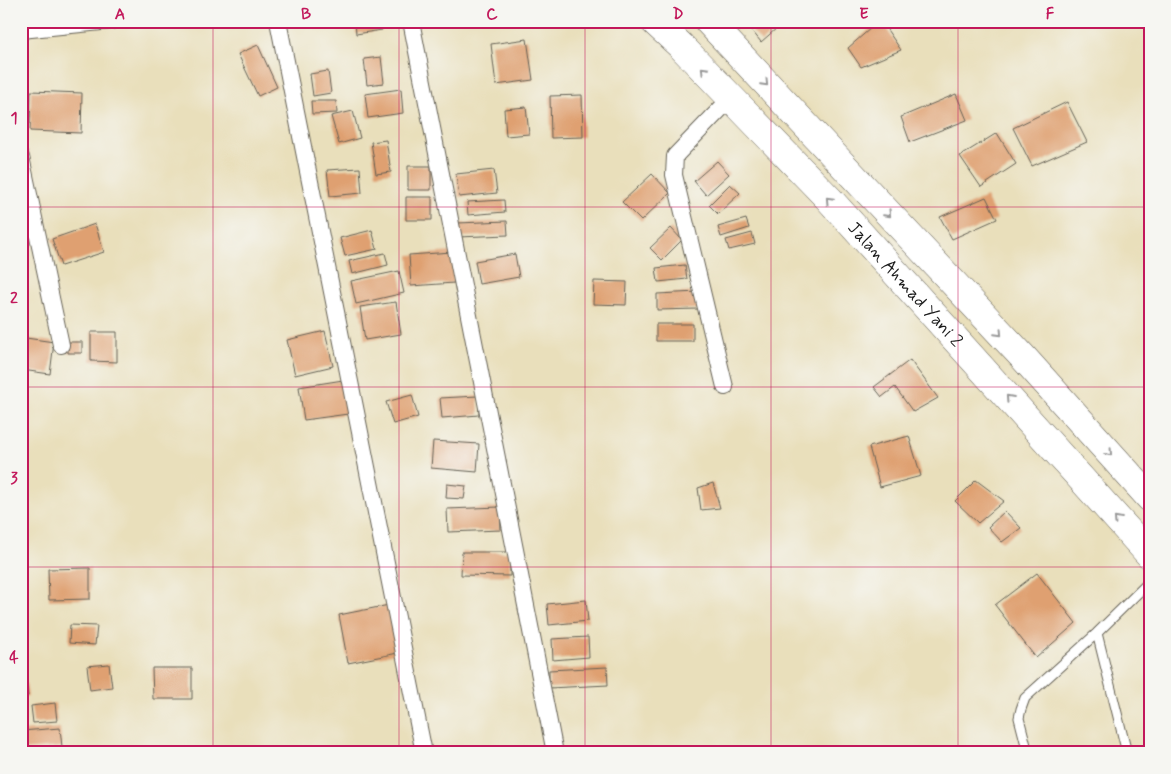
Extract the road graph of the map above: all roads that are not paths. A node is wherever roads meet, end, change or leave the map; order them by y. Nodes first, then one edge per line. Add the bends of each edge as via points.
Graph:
1 (111, 21) edge
2 (278, 21) edge
3 (411, 21) edge
4 (654, 21) edge
5 (708, 21) edge
6 (21, 30) edge
7 (731, 98) junction
8 (21, 157) edge
9 (61, 345) dead end
10 (725, 387) dead end
11 (1150, 498) edge
12 (1150, 555) edge
13 (1150, 581) edge
14 (1097, 633) junction
15 (424, 753) edge
16 (555, 753) edge
17 (1028, 753) edge
18 (1127, 753) edge

1 - 6 street
2 - 15 street
3 - 16 street
7 -> 4 highway, Jalan Ahmad Yani 2
5 -> 11 highway, Jalan Ahmad Yani 2 via 1022,356
7 - 10 street via 675,156 674,175
12 -> 7 highway, Jalan Ahmad Yani 2 via 829,199
8 - 9 street
13 - 14 lane
14 - 17 lane via 1025,698 1019,718
14 - 18 lane

